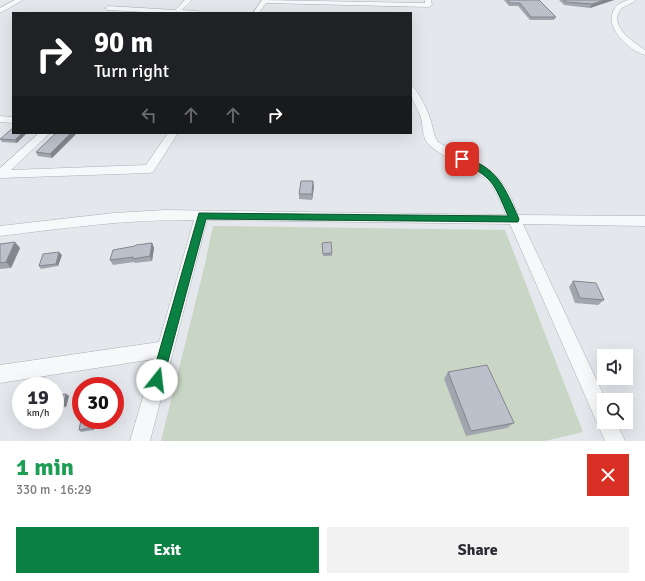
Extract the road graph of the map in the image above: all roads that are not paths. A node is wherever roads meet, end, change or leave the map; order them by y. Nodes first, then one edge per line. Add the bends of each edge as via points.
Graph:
1 (20, 0) edge
2 (190, 0) edge
3 (265, 0) edge
4 (428, 0) edge
5 (633, 0) edge
6 (370, 1) edge
7 (402, 4) junction
8 (108, 8) dead end
9 (0, 11) edge
10 (176, 12) edge
11 (257, 12) edge
12 (400, 12) edge
13 (645, 53) edge
14 (412, 91) edge
15 (0, 119) edge
16 (12, 120) edge
17 (44, 134) edge
18 (172, 134) edge
19 (0, 174) edge
20 (202, 216) junction
21 (514, 219) junction
22 (645, 221) edge
23 (0, 232) edge
24 (166, 349) junction
25 (0, 374) edge
26 (597, 402) edge
27 (609, 429) edge
28 (140, 441) edge
29 (615, 441) edge

1 - 9 street
2 - 10 street
3 - 6 street
3 - 11 street
4 - 7 street via 428,5
5 - 13 street via 618,8 614,24 626,40
6 - 7 street
7 - 12 street
8 - 10 street
14 - 21 street via 425,116 430,139 440,149 492,177 499,186
15 - 16 street
17 - 19 street
18 - 19 street via 149,168
20 - 21 street
20 - 23 street via 114,218
20 - 24 street
21 - 22 street
21 - 26 street
24 - 25 street
24 - 28 street
27 - 29 street

